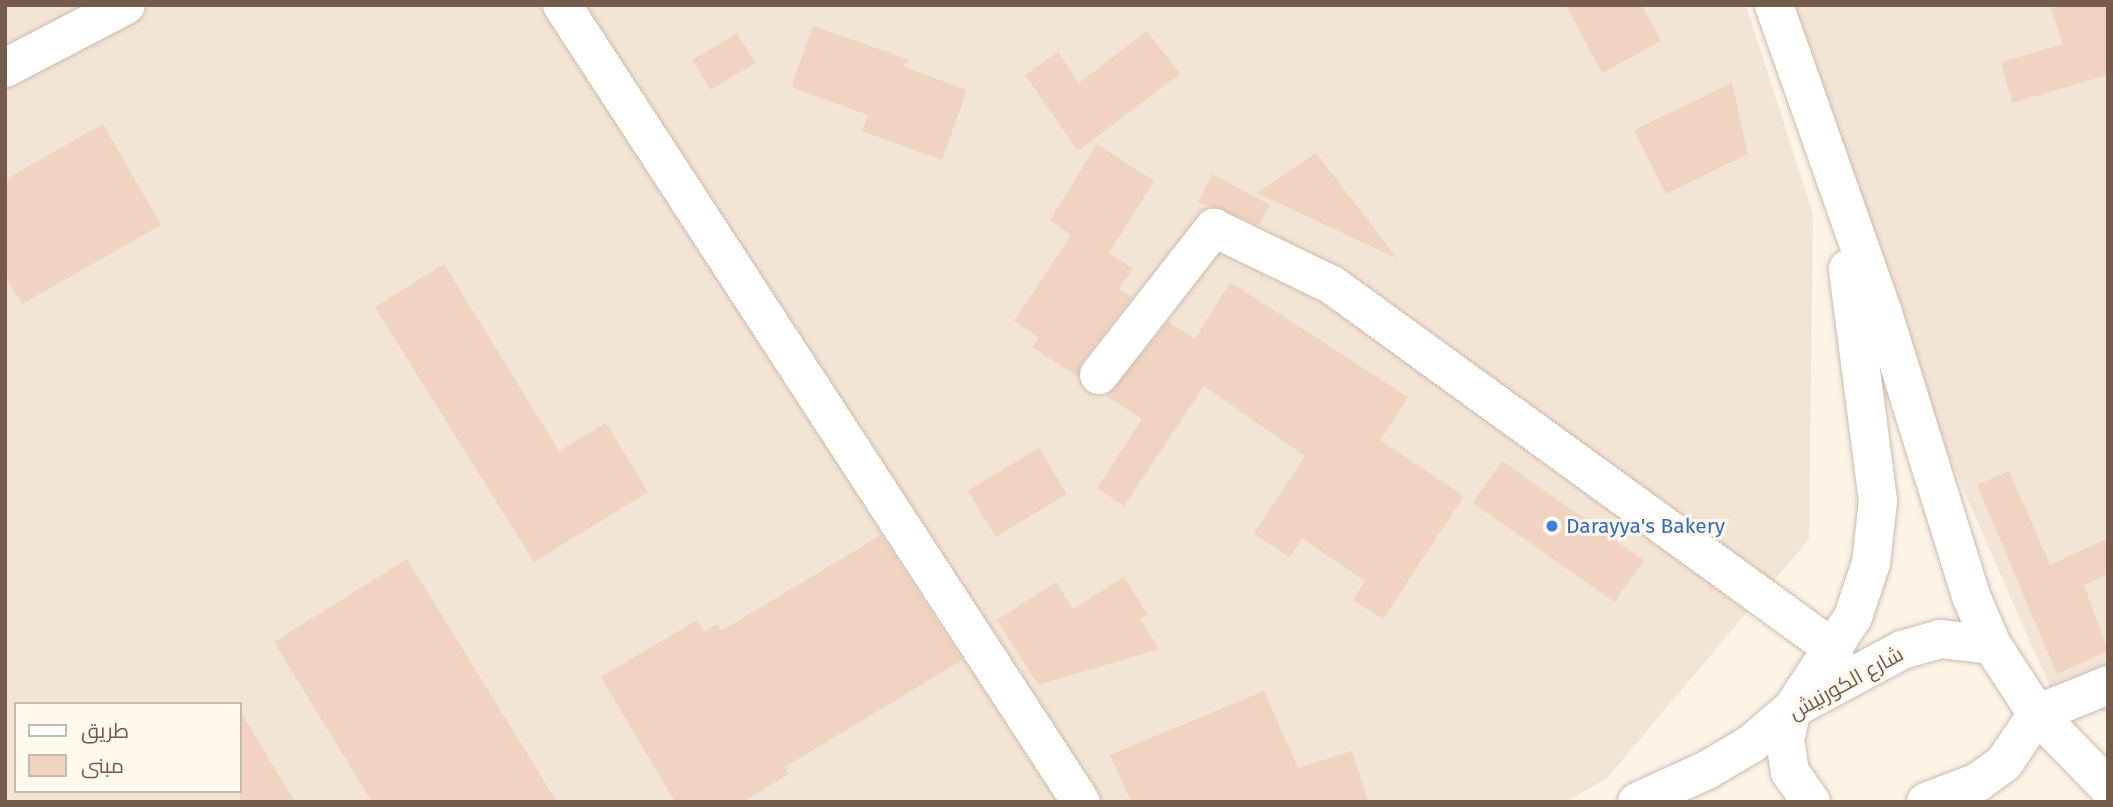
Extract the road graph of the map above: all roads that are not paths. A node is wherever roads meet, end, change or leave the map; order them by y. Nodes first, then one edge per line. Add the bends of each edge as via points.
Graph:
1 (126, 5) edge
2 (562, 5) edge
3 (1774, 5) edge
4 (5, 68) edge
5 (1825, 158) junction
6 (1099, 375) dead end
7 (1992, 645) junction
8 (1835, 650) junction
9 (2108, 685) edge
10 (1792, 709) junction
11 (2037, 714) junction
12 (2108, 787) edge
13 (1081, 802) edge
14 (1637, 802) edge
15 (1811, 802) edge
16 (1926, 802) edge

1 - 4 main road
2 - 13 main road
3 - 5 main road
5 - 7 main road via 1882,310 1971,596
5 - 8 main road via 1854,300 1878,501 1871,563 1853,617
6 - 8 main road via 1213,228 1332,285
7 - 10 main road, شارع الكورنيش via 1940,639 1902,650
7 - 11 main road
8 - 10 main road
9 - 11 main road
10 - 14 main road, شارع الكورنيش via 1751,744
10 - 15 main road via 1785,740 1790,772
11 - 12 main road
11 - 16 main road via 2004,763 1978,782

